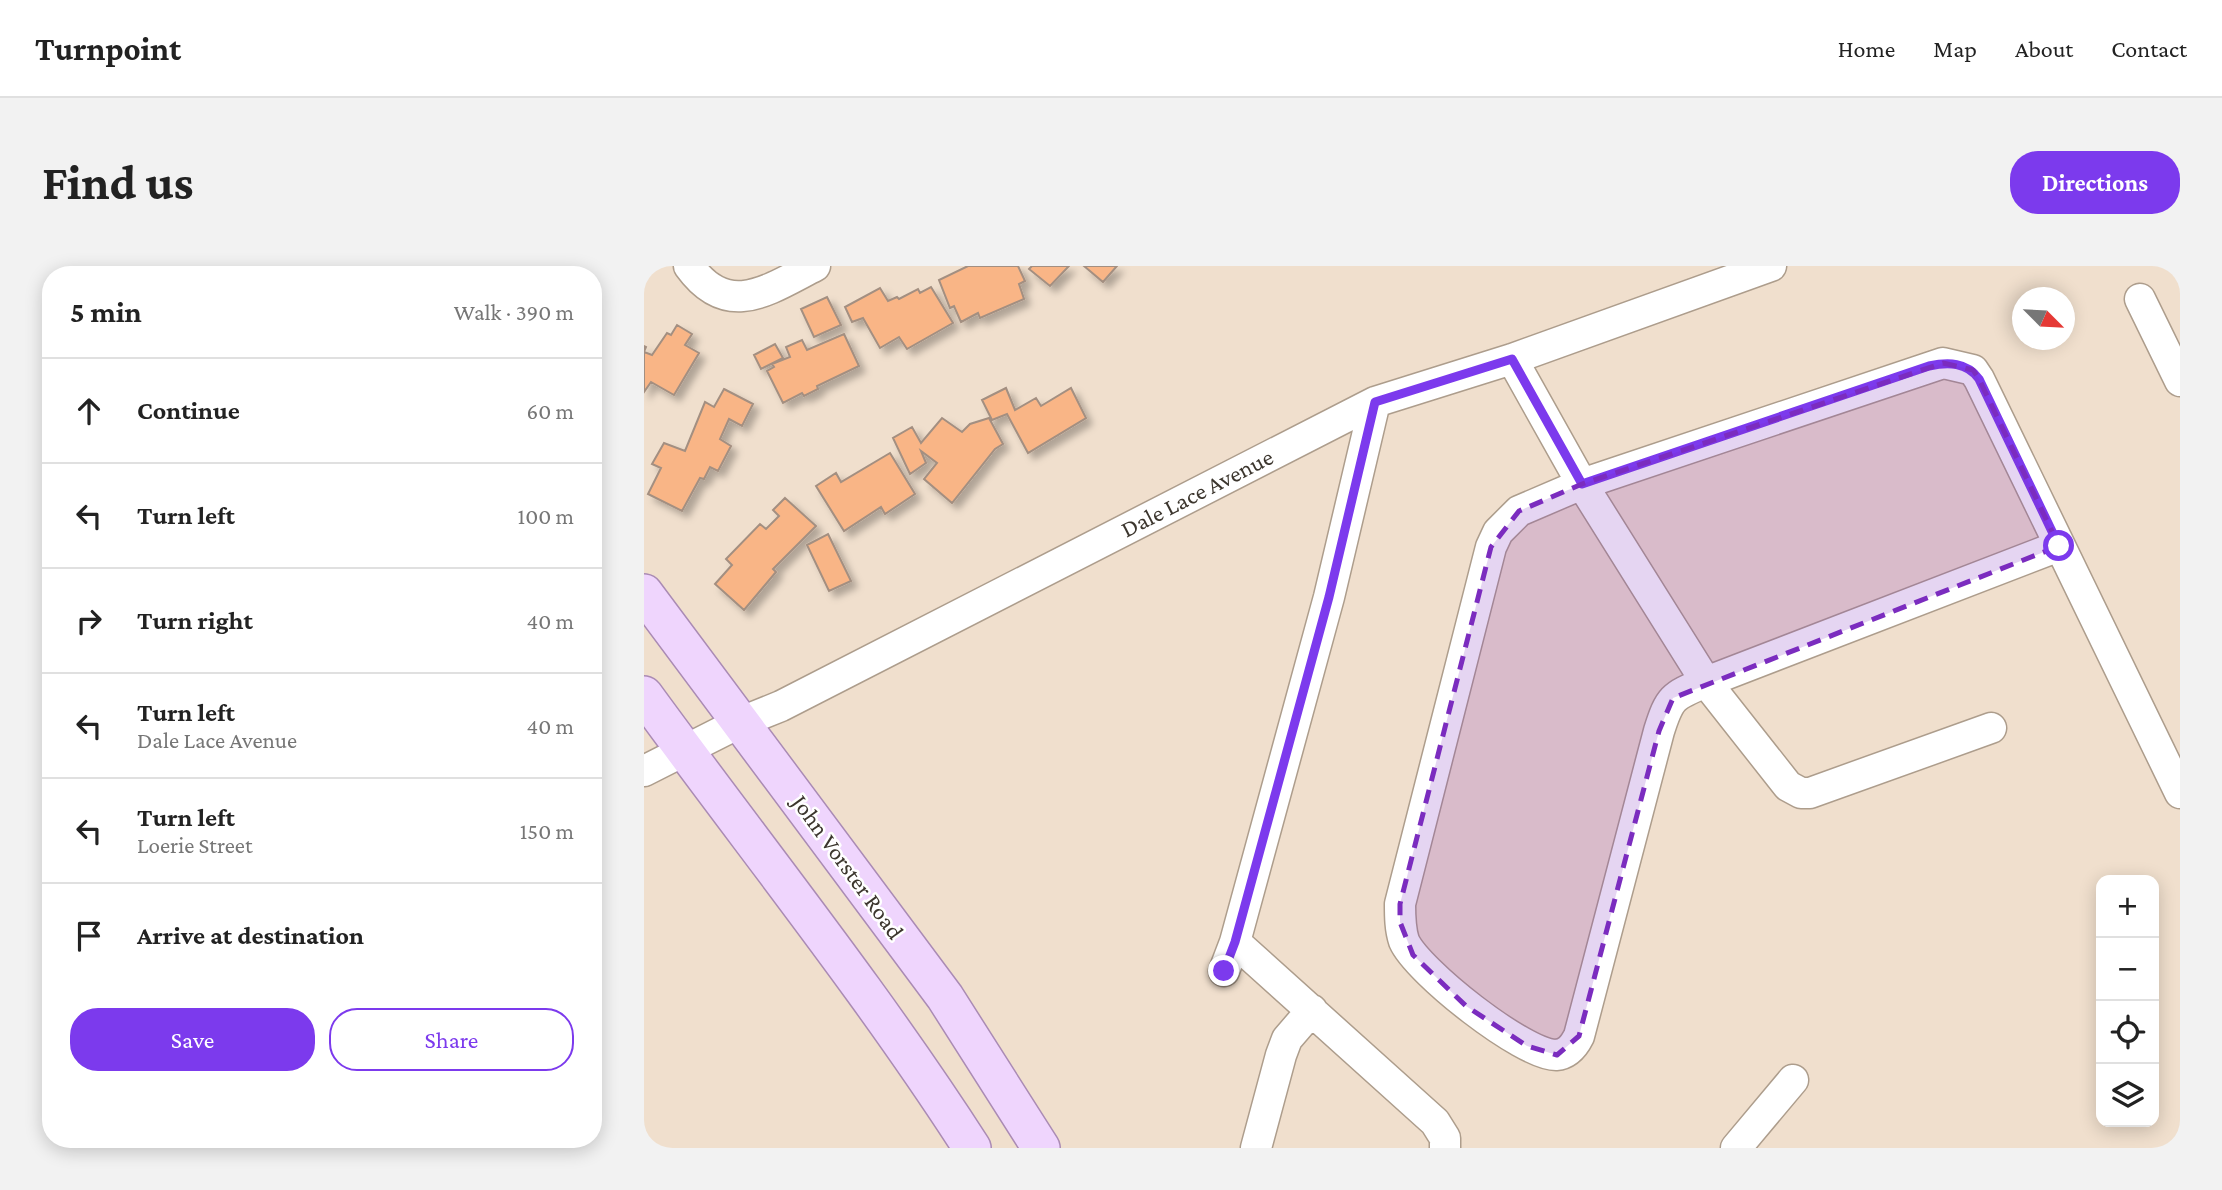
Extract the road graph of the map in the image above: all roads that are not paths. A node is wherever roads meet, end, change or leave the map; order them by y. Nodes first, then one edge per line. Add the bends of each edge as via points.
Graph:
1 (689, 266) edge
2 (815, 266) edge
3 (1771, 266) edge
4 (2140, 299) dead end
5 (1512, 359) junction
6 (2180, 381) edge
7 (1375, 402) junction
8 (1582, 484) junction
9 (2059, 546) junction
10 (644, 593) edge
11 (1706, 682) junction
12 (644, 695) edge
13 (739, 723) junction
14 (1991, 728) dead end
15 (685, 751) junction
16 (644, 771) edge
17 (2180, 793) edge
18 (1235, 942) junction
19 (1224, 971) dead end
20 (1312, 1010) junction
21 (1793, 1080) dead end
22 (972, 1148) edge
23 (1041, 1148) edge
24 (1256, 1148) edge
25 (1445, 1148) edge
26 (1736, 1148) edge

1 - 2 street via 710,289 728,297 748,297
3 - 5 street, Dale Lace Avenue
4 - 6 street
5 - 7 street, Dale Lace Avenue
5 - 8 street
7 - 13 street, Dale Lace Avenue via 781,706
7 - 18 street via 1329,597
8 - 9 street via 1929,366 1953,363 1973,370 1979,379
8 - 11 street
8 - 11 street via 1520,512 1498,532 1491,547 1400,904 1404,941 1413,955 1466,1006 1527,1046 1557,1055 1574,1046 1579,1036 1667,706 1673,698
9 - 11 street
9 - 17 street
10 - 13 main road, John Vorster Road
11 - 14 street via 1780,778 1801,793
12 - 15 main road
13 - 15 street, Dale Lace Avenue
13 - 23 main road, John Vorster Road via 945,997
15 - 16 street, Dale Lace Avenue
15 - 22 main road via 873,1001
18 - 19 street
18 - 20 street
20 - 24 street via 1287,1039
20 - 25 street via 1436,1122
21 - 26 street

